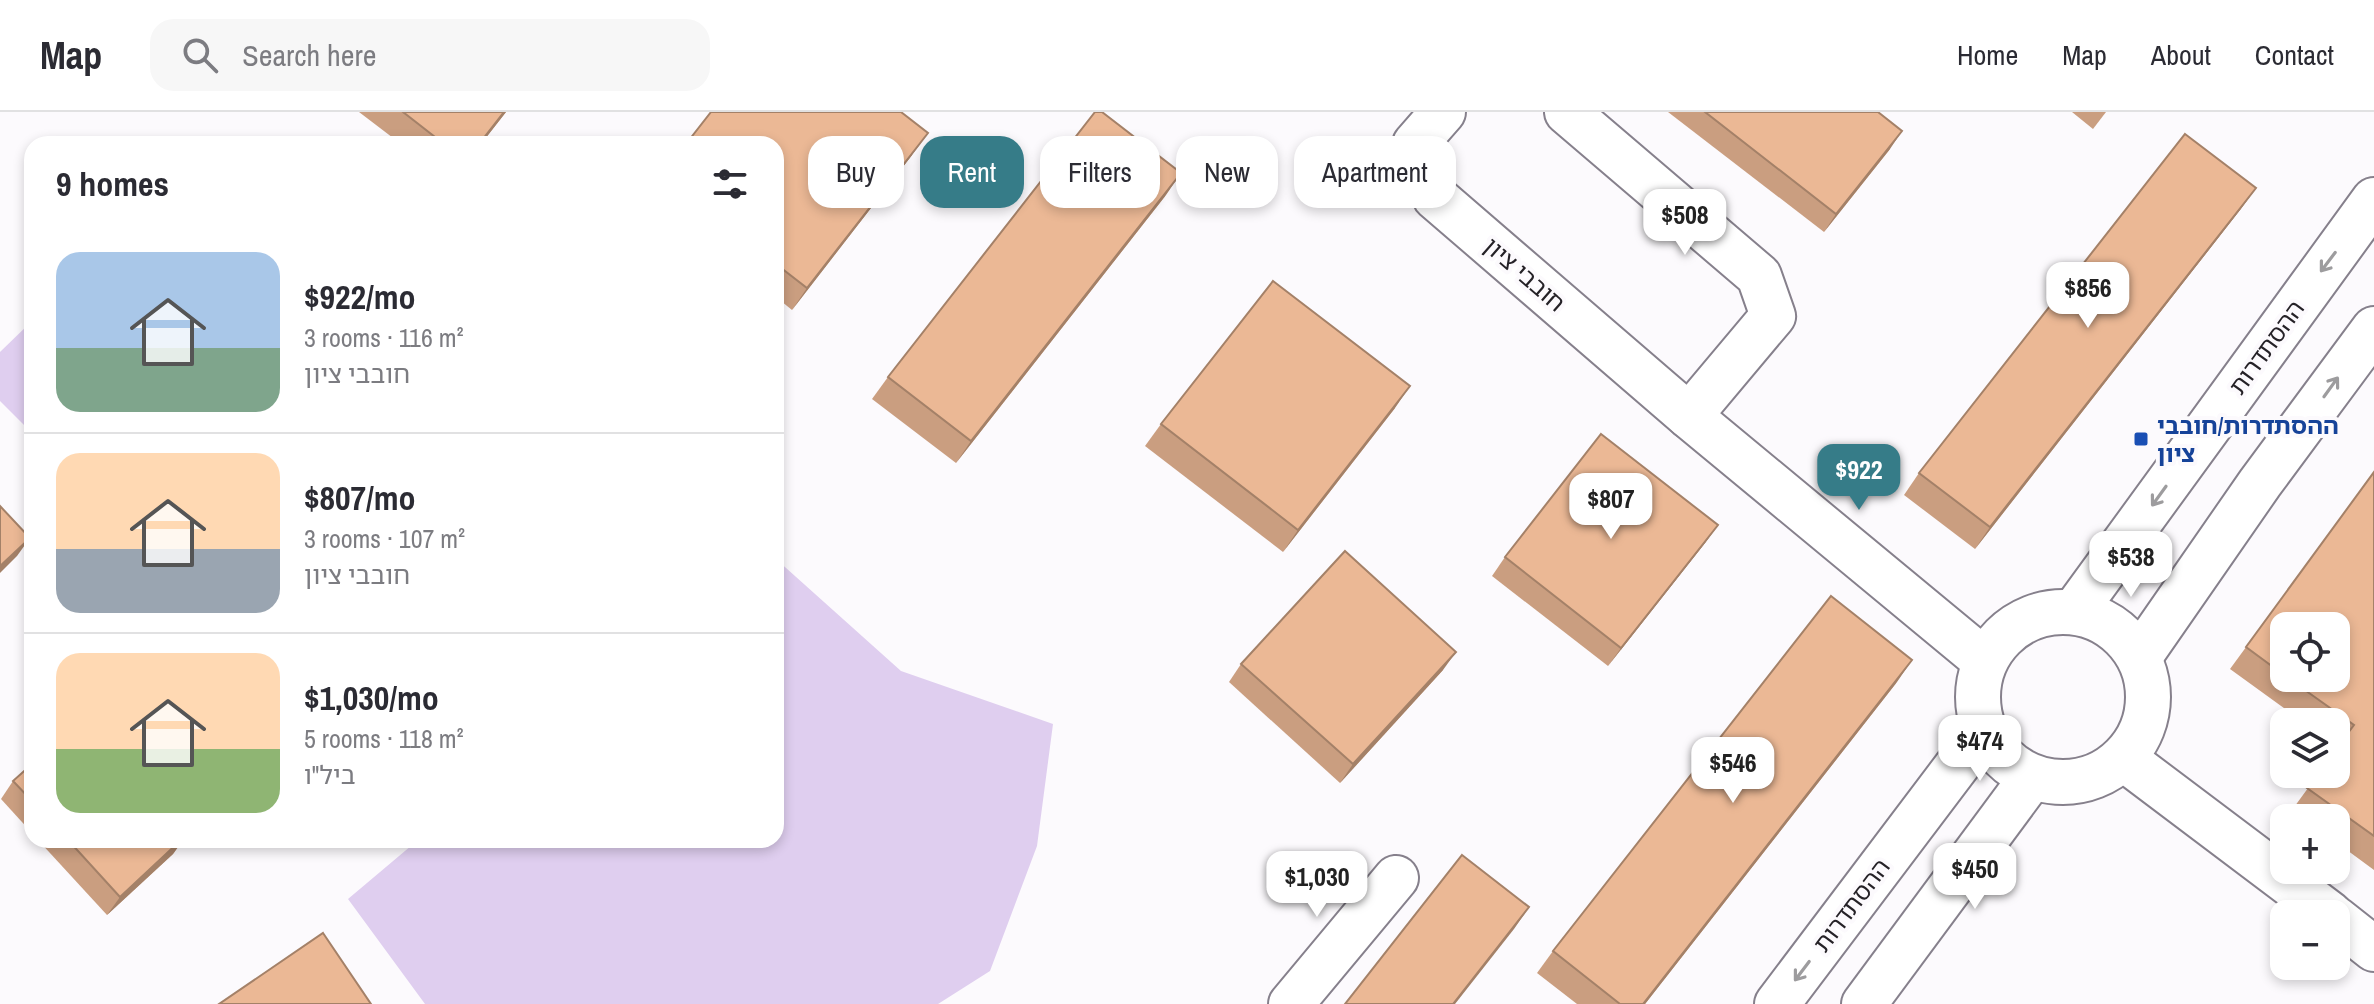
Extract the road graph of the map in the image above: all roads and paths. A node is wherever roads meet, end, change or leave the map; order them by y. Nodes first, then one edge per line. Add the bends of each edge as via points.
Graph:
1 (1443, 112) edge
2 (1567, 112) edge
3 (2374, 200) edge
4 (2374, 329) edge
5 (1689, 416) junction
6 (2074, 612) junction
7 (2140, 656) junction
8 (1985, 661) junction
9 (1984, 730) junction
10 (2123, 758) junction
11 (2032, 777) junction
12 (1396, 878) dead end
13 (2311, 900) edge
14 (2350, 930) edge
15 (2374, 949) edge
16 (1291, 1004) edge
17 (1777, 1004) edge
18 (1864, 1004) edge

1 - 5 street, חובבי ציון via 1415,144 1435,197
2 - 5 street via 1759,276 1773,316
3 -> 6 street, ההסתדרות
7 -> 4 street
5 - 8 street, חובבי ציון
6 - 7 street via 2100,619
6 - 8 street via 2022,621 2000,638
7 - 10 street via 2148,710 2137,741
8 - 9 street via 1978,683
9 - 11 street via 1995,750
9 -> 17 street, ההסתדרות
10 - 11 street via 2081,781 2056,783
10 - 13 street
11 - 18 street
12 - 16 street
14 - 15 street

